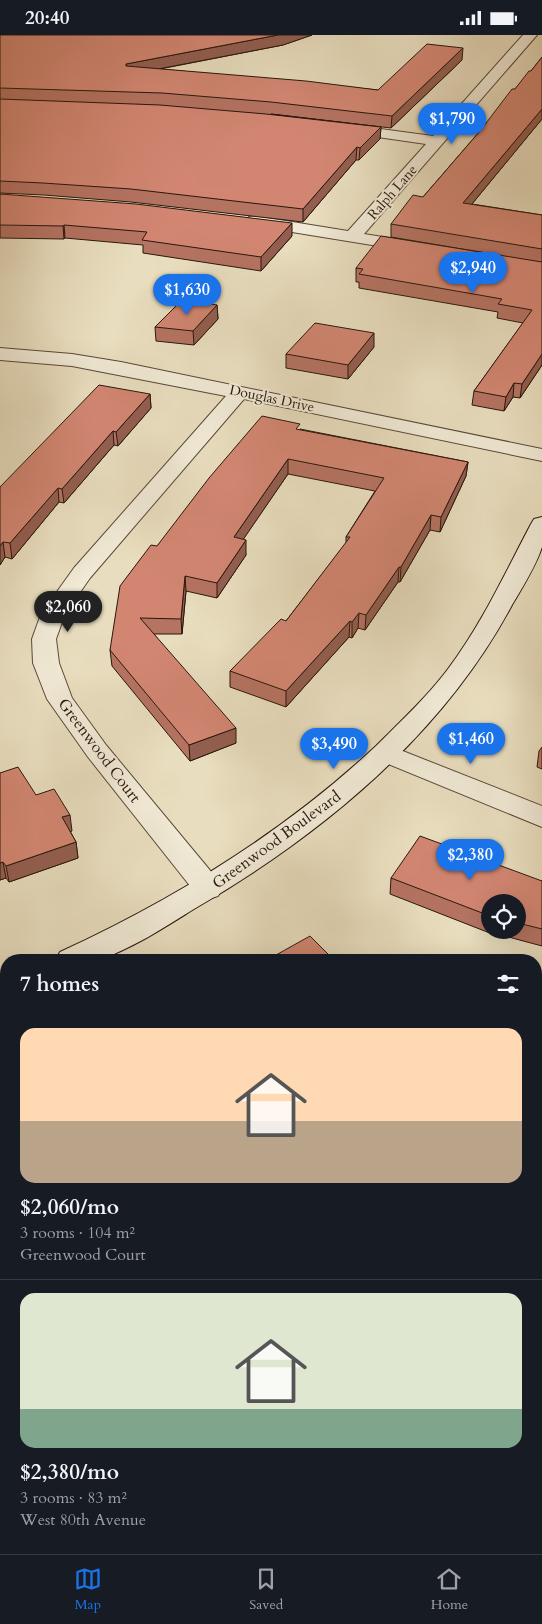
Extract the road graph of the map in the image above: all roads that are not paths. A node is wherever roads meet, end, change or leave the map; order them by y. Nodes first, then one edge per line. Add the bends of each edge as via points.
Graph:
1 (530, 35) edge
2 (333, 126) edge
3 (436, 141) junction
4 (243, 219) edge
5 (353, 236) junction
6 (428, 249) edge
7 (0, 354) edge
8 (240, 391) junction
9 (542, 455) edge
10 (542, 524) edge
11 (385, 753) junction
12 (542, 817) edge
13 (208, 888) junction
14 (83, 954) edge

1 - 3 street, Ralph Lane
2 - 3 street
3 - 5 street, Ralph Lane
4 - 5 street
5 - 6 street
7 - 8 street, Douglas Drive via 72,360
8 - 9 street, Douglas Drive
8 - 13 street, Greenwood Court via 82,573 53,614 44,639 46,663 60,699 97,751
10 - 11 street, Greenwood Boulevard via 465,663 434,704
11 - 12 street
11 - 13 street, Greenwood Boulevard via 329,802
13 - 14 street, Greenwood Boulevard

